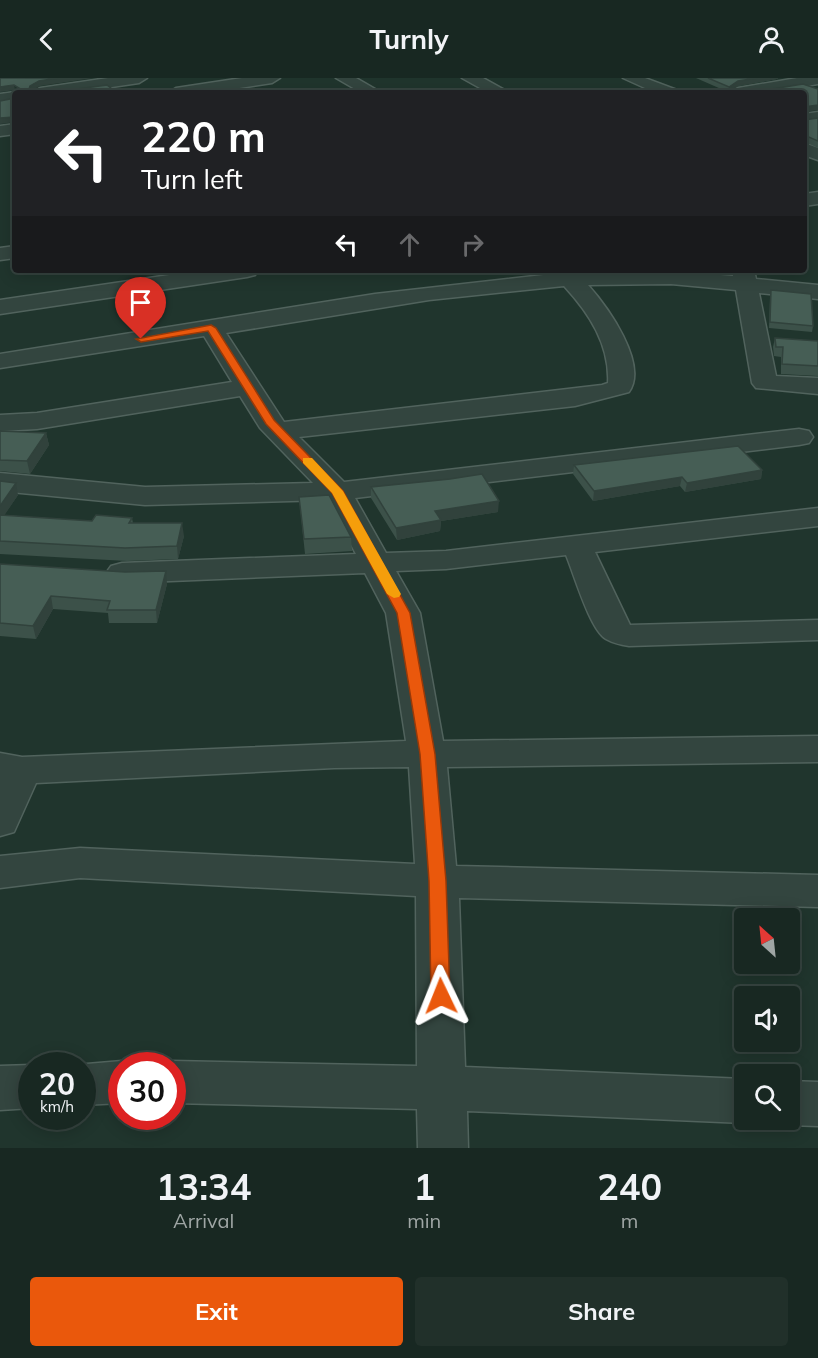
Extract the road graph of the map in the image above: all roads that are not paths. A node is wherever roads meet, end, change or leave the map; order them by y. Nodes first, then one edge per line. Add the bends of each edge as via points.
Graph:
1 (139, 78) edge
2 (272, 78) edge
3 (344, 78) edge
4 (470, 78) edge
5 (631, 78) edge
6 (818, 79) edge
7 (102, 81) edge
8 (234, 84) junction
9 (56, 90) edge
10 (116, 90) edge
11 (195, 90) edge
12 (244, 90) edge
13 (368, 90) edge
14 (496, 90) edge
15 (663, 90) edge
16 (755, 90) edge
17 (227, 273) edge
18 (566, 275) edge
19 (745, 278) edge
20 (818, 292) edge
21 (0, 307) edge
22 (211, 328) junction
23 (0, 361) edge
24 (818, 386) edge
25 (247, 387) junction
26 (0, 423) edge
27 (278, 431) junction
28 (799, 437) dead end
29 (0, 482) edge
30 (338, 491) junction
31 (818, 517) edge
32 (577, 545) junction
33 (379, 563) junction
34 (92, 571) edge
35 (818, 630) edge
36 (818, 749) edge
37 (427, 754) junction
38 (11, 768) edge
39 (0, 822) edge
40 (0, 872) edge
41 (437, 881) junction
42 (818, 891) edge
43 (186, 1082) edge
44 (18, 1087) edge
45 (0, 1088) edge
46 (444, 1088) junction
47 (734, 1101) edge
48 (800, 1103) edge
49 (818, 1104) edge
50 (443, 1148) edge

1 - 7 street
2 - 8 street
3 - 13 street
4 - 14 street
5 - 15 street
6 - 16 street
7 - 9 street
7 - 10 street
8 - 11 street
8 - 12 street
17 - 21 street
18 - 19 street
18 - 22 street via 416,294
18 - 27 street via 614,338 623,372 620,387 575,398
19 - 20 street
19 - 24 street via 766,338 765,383
22 - 23 street
22 - 25 street
25 - 26 street via 37,421
25 - 27 street
27 - 30 street
28 - 30 street
29 - 30 street via 145,496
30 - 33 street
31 - 32 street
32 - 33 street via 446,560
32 - 35 street via 612,627 629,636
33 - 34 street
33 - 37 street via 403,613
36 - 37 street
37 - 38 street via 334,754
37 - 41 street
38 - 39 street
40 - 41 street via 80,863
41 - 42 street
41 - 46 street
43 - 46 street
44 - 45 street
46 - 47 street
46 - 50 street
48 - 49 street

